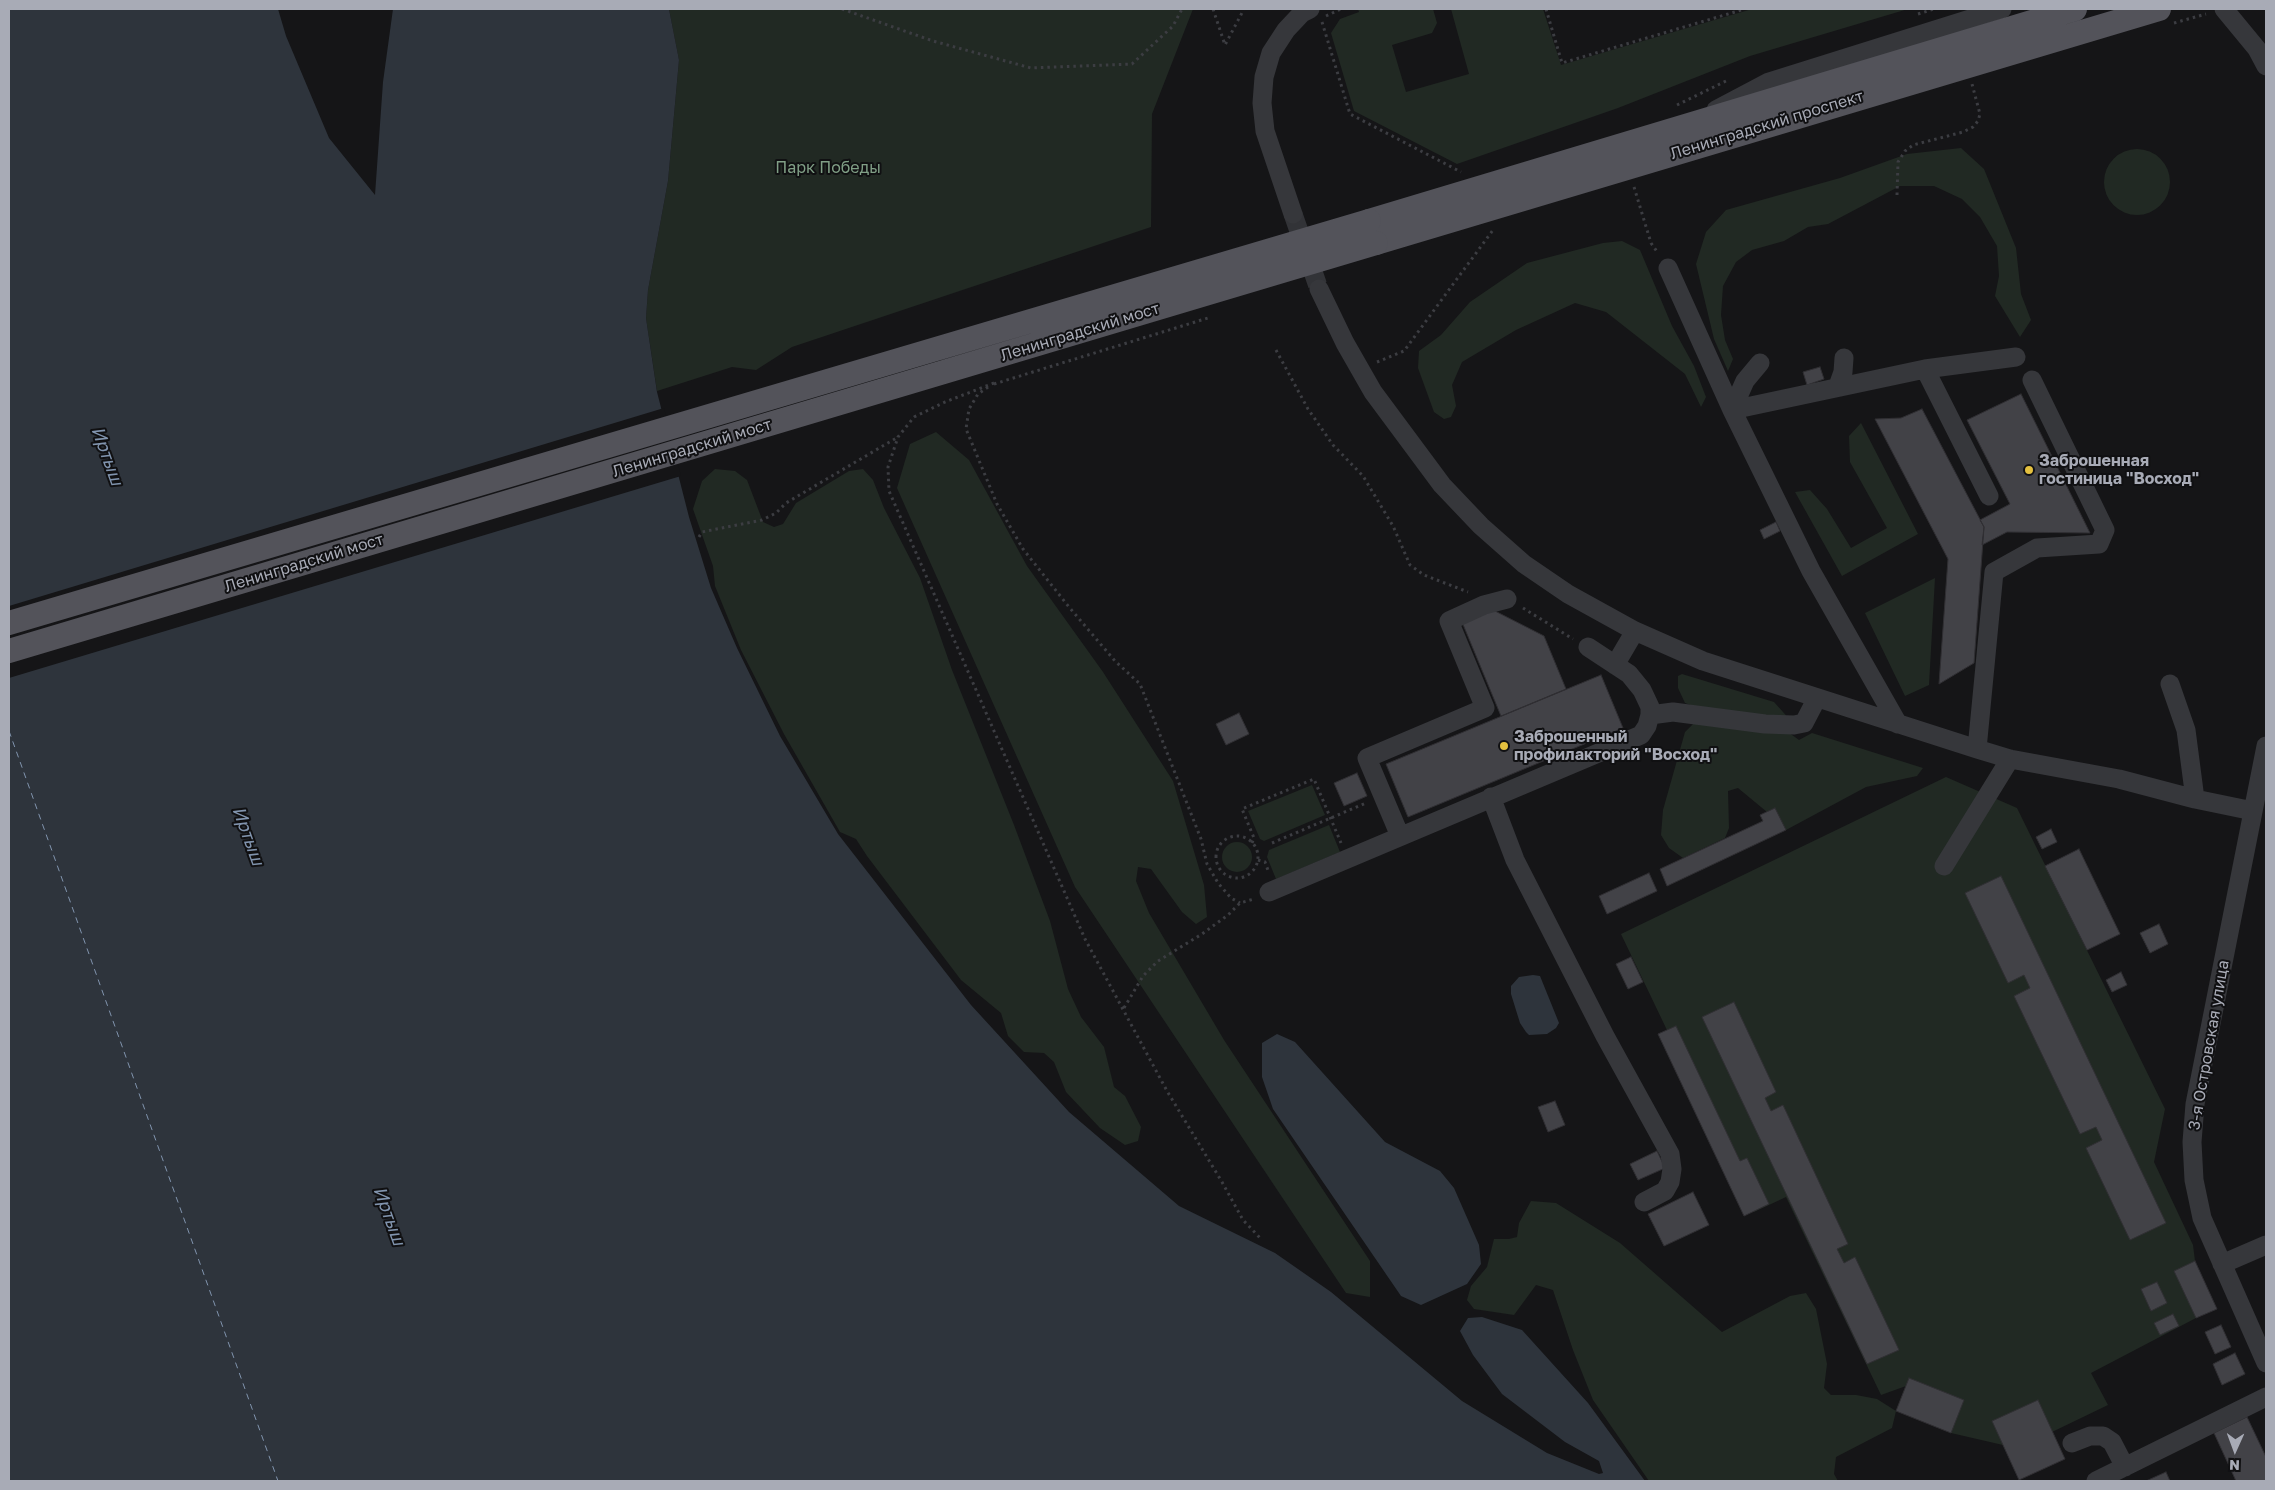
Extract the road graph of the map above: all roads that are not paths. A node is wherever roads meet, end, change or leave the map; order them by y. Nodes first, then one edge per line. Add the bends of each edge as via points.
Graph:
1 (2002, 9) edge
2 (2075, 9) edge
3 (2159, 9) edge
4 (2224, 9) edge
5 (1315, 17) edge
6 (2266, 66) edge
7 (1680, 116) junction
8 (1293, 214) tunnel mouth
9 (1369, 221) joint
10 (1376, 244) joint
11 (1668, 268) dead end
12 (1319, 288) tunnel mouth
13 (2016, 357) dead end
14 (1844, 358) dead end
15 (1760, 363) dead end
16 (1924, 369) junction
17 (2032, 380) dead end
18 (1838, 386) junction
19 (1732, 410) junction
20 (1989, 496) dead end
21 (1507, 599) road end
22 (9, 623) edge
23 (1635, 632) junction
24 (1588, 648) road end
25 (9, 651) edge
26 (1615, 665) junction
27 (2170, 684) dead end
28 (1813, 692) junction
29 (1650, 714) junction
30 (1898, 724) junction
31 (2266, 746) edge
32 (1977, 750) junction
33 (2010, 759) junction
34 (1491, 797) junction
35 (2194, 799) junction
36 (2253, 811) junction
37 (1400, 836) junction
38 (1944, 866) dead end
39 (1269, 892) dead end
40 (1644, 1202) dead end
41 (2266, 1245) edge
42 (2222, 1264) junction
43 (2266, 1363) edge
44 (2266, 1397) edge
45 (2072, 1443) dead end
46 (2125, 1467) junction
47 (2096, 1481) edge

1 - 7 street via 1769,82
2 - 7 main road, Ленинградский проспект
3 - 10 main road, Ленинградский проспект
4 - 6 street via 2257,49
5 - 8 street via 1302,13 1286,30 1271,53 1264,77 1262,103 1266,130
7 - 9 main road, Ленинградский проспект
9 - 22 main road, Ленинградский мост, bridge
10 - 25 main road, Ленинградский мост, bridge
11 - 19 street
12 - 23 street via 1345,344 1373,392 1413,448 1480,526 1524,564 1568,594
13 - 16 street
14 - 18 street
15 - 19 street via 1745,381
16 - 18 street
16 - 20 street
17 - 32 street via 2105,530 2099,544 2037,548 1994,572
18 - 19 street
19 - 30 street via 1812,571
21 - 37 street via 1484,605 1449,621 1485,708 1367,758
23 - 26 street
23 - 28 street via 1703,661
24 - 26 street
26 - 29 street via 1629,674 1642,690
27 - 35 street via 2186,730
28 - 29 street via 1804,723 1794,725 1673,712
28 - 30 street
29 - 34 street via 1640,735
30 - 32 street
31 - 36 street, 3-я Островская улица
32 - 33 street
33 - 35 street via 2120,779
33 - 38 street
34 - 37 street
34 - 40 street via 1515,860 1670,1154 1670,1182 1665,1190
35 - 36 street
36 - 42 street, 3-я Островская улица via 2195,1104 2192,1142 2194,1180 2202,1218
37 - 39 street
41 - 42 street
42 - 43 street, 3-я Островская улица
44 - 46 street
45 - 46 street via 2090,1436 2103,1436 2112,1442
46 - 47 street

